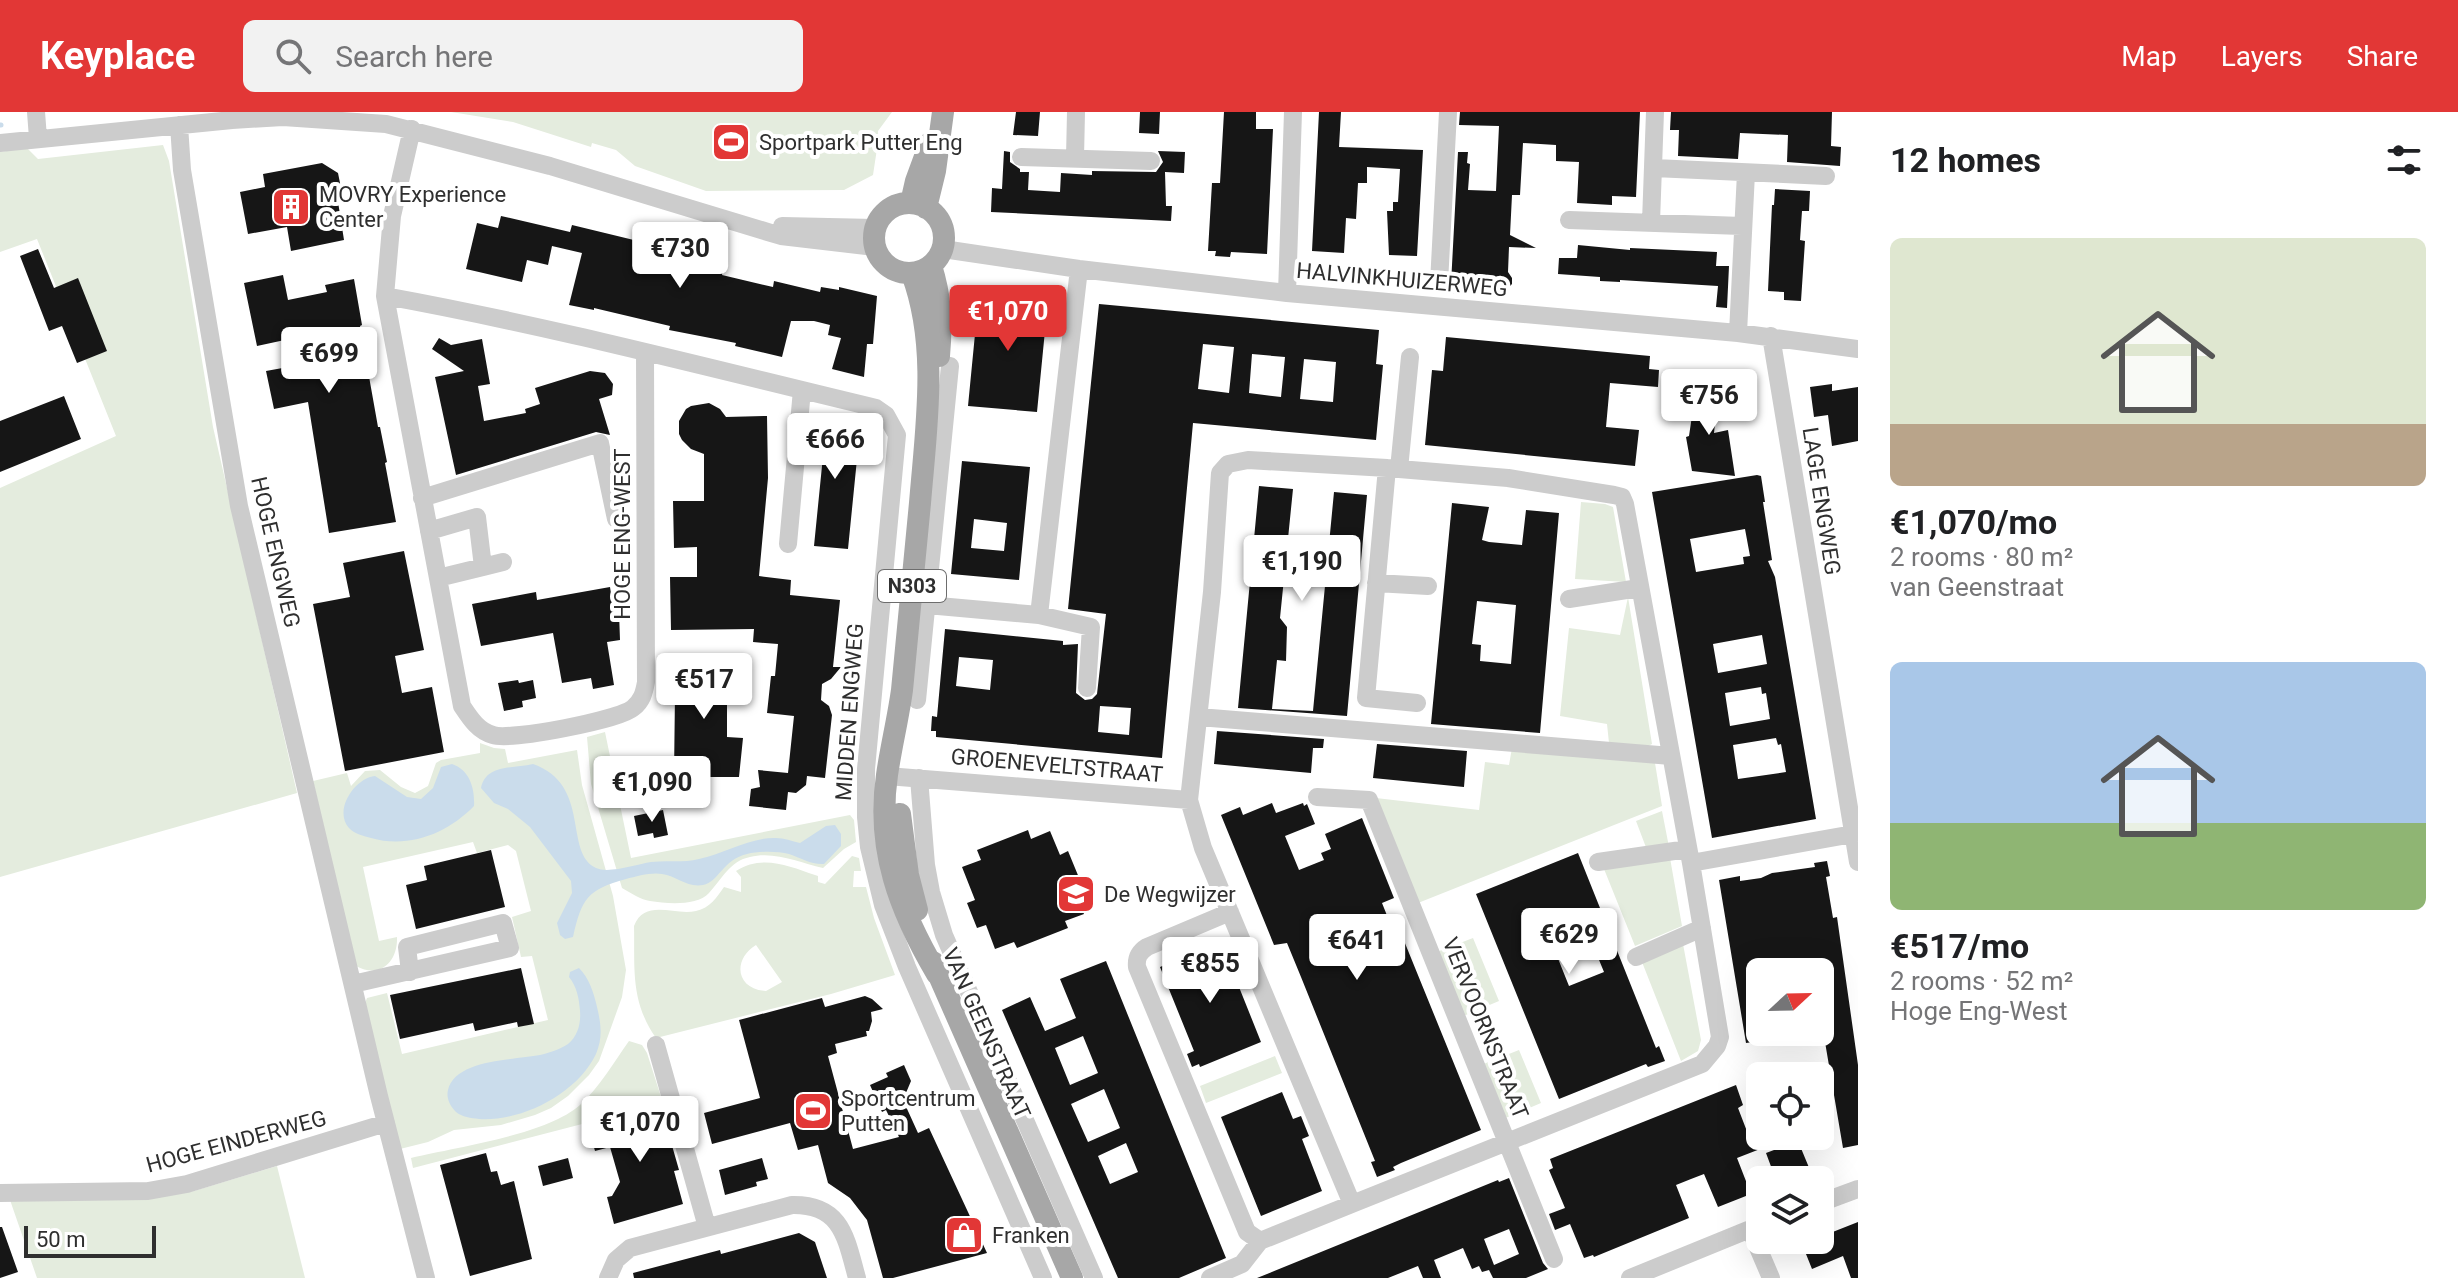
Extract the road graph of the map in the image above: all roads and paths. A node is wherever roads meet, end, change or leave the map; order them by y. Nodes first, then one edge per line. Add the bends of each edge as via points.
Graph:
1 (36, 112) edge
2 (942, 112) edge
3 (1076, 112) edge
4 (1293, 112) edge
5 (1448, 112) edge
6 (1655, 112) edge
7 (179, 125) junction
8 (412, 129) junction
9 (38, 138) junction
10 (0, 143) edge
11 (1021, 157) dead end
12 (1075, 158) junction
13 (1151, 161) dead end
14 (1654, 168) junction
15 (1746, 173) junction
16 (1826, 176) dead end
17 (919, 206) junction
18 (1569, 220) dead end
19 (1651, 222) junction
20 (1742, 226) junction
21 (875, 237) junction
22 (929, 263) junction
23 (1079, 269) junction
24 (1439, 283) dead end
25 (1287, 293) junction
26 (385, 296) junction
27 (1738, 333) junction
28 (1771, 336) junction
29 (1858, 349) edge
30 (645, 352) junction
31 (1410, 357) dead end
32 (950, 366) dead end
33 (802, 390) junction
34 (1393, 468) junction
35 (422, 498) junction
36 (616, 519) dead end
37 (429, 531) junction
38 (788, 544) dead end
39 (503, 562) dead end
40 (483, 567) junction
41 (438, 578) junction
42 (1376, 583) junction
43 (1428, 586) dead end
44 (1639, 588) junction
45 (1569, 599) dead end
46 (918, 604) junction
47 (1039, 615) junction
48 (1087, 688) dead end
49 (1366, 698) junction
50 (917, 700) dead end
51 (1417, 703) dead end
52 (1199, 717) junction
53 (1361, 731) junction
54 (1671, 756) junction
55 (901, 777) junction
56 (1317, 797) dead end
57 (1189, 800) junction
58 (1853, 834) junction
59 (1689, 856) junction
60 (1598, 862) dead end
61 (1858, 862) edge
62 (1230, 912) junction
63 (1702, 928) junction
64 (1636, 957) dead end
65 (410, 972) junction
66 (353, 984) junction
67 (656, 1045) dead end
68 (386, 1123) junction
69 (1506, 1143) junction
70 (1858, 1189) edge
71 (0, 1193) edge
72 (1834, 1198) edge
73 (1352, 1204) junction
74 (707, 1227) junction
75 (1746, 1231) edge
76 (1260, 1241) junction
77 (1763, 1254) edge
78 (1554, 1259) dead end
79 (426, 1278) edge
80 (608, 1278) edge
81 (857, 1278) edge
82 (1043, 1278) edge
83 (1072, 1278) edge
84 (1094, 1278) edge
85 (1210, 1278) edge
86 (1630, 1278) edge
87 (1771, 1278) edge

1 - 9 street
2 - 17 main road via 935,171
3 - 12 street
4 - 25 street
5 - 24 street
6 - 14 street
7 - 8 street via 283,117
7 - 9 street
7 - 66 street, HOGE ENGWEG via 239,506
8 - 21 street via 748,226
8 - 26 street, HOGE ENG-WEST via 392,216
9 - 10 street
11 - 12 street
12 - 13 street
14 - 15 street
14 - 19 street
15 - 16 street
15 - 20 street
17 - 21 main road via 892,207 881,215
17 - 22 main road, N303 via 940,221 944,235
18 - 19 street
19 - 20 street
20 - 27 street
21 - 22 main road via 884,263 898,272
22 - 23 street, HALVINKHUIZERWEG
22 - 46 main road, VAN GEENSTRAAT / N303 via 939,289 942,322 925,448
23 - 25 street, HALVINKHUIZERWEG
23 - 47 street
25 - 27 street, HALVINKHUIZERWEG
26 - 30 street
26 - 35 street, HOGE ENG-WEST
27 - 28 street, HALVINKHUIZERWEG
28 - 29 street, HALVINKHUIZERWEG
28 - 58 street, LAGE ENGWEG
30 - 33 street, MIDDEN ENGWEG
30 - 41 street, HOGE ENG-WEST via 643,698 614,717 521,736 493,736 474,724 462,706
31 - 34 street
32 - 46 street, VAN GEENSTRAAT
33 - 38 street
33 - 82 street, MIDDEN ENGWEG via 876,408 897,435 866,769 869,847 883,905 907,967
34 - 42 street
34 - 44 street, GROENEVELTSTRAAT via 1508,478 1622,497
34 - 52 street, GROENEVELTSTRAAT via 1248,460 1228,464 1220,473
35 - 36 street via 600,443
35 - 37 street, HOGE ENG-WEST
37 - 40 street via 477,517
37 - 41 street, HOGE ENG-WEST
39 - 40 street
40 - 41 street
42 - 43 street
42 - 49 street
44 - 45 street
44 - 54 street, GROENEVELTSTRAAT
46 - 47 street
46 - 50 street, VAN GEENSTRAAT
46 - 55 main road, VAN GEENSTRAAT / N303 via 897,725
47 - 48 street via 1091,627
49 - 51 street
49 - 53 street
52 - 53 street
52 - 57 street, GROENEVELTSTRAAT
53 - 54 street
54 - 59 street, GROENEVELTSTRAAT
55 - 57 street, GROENEVELTSTRAAT
55 - 83 main road, VAN GEENSTRAAT / N303 via 885,807 892,876 901,904
55 - 84 street, VAN GEENSTRAAT via 944,935
56 - 69 street, VERVOORNSTRAAT via 1369,800
57 - 62 street
58 - 59 street
58 - 61 street, LAGE ENGWEG
59 - 60 street
59 - 63 street, VERVOORNSTRAAT
62 - 73 street
62 - 76 street via 1147,947 1137,967 1247,1232
63 - 64 street
63 - 69 street, VERVOORNSTRAAT via 1720,1037 1702,1064
65 - 65 street via 510,948 503,923 407,947
65 - 66 street
66 - 68 street, HOGE ENGWEG
67 - 74 street
68 - 71 street, HOGE EINDERWEG via 187,1184 148,1191
68 - 79 street, HOGE ENGWEG
69 - 73 street, VERVOORNSTRAAT
69 - 78 street, VERVOORNSTRAAT
70 - 72 street
73 - 76 street, VERVOORNSTRAAT
74 - 80 street via 630,1248 616,1260
74 - 81 street via 810,1205 838,1222
75 - 86 street
76 - 85 street via 1242,1264
77 - 87 street

